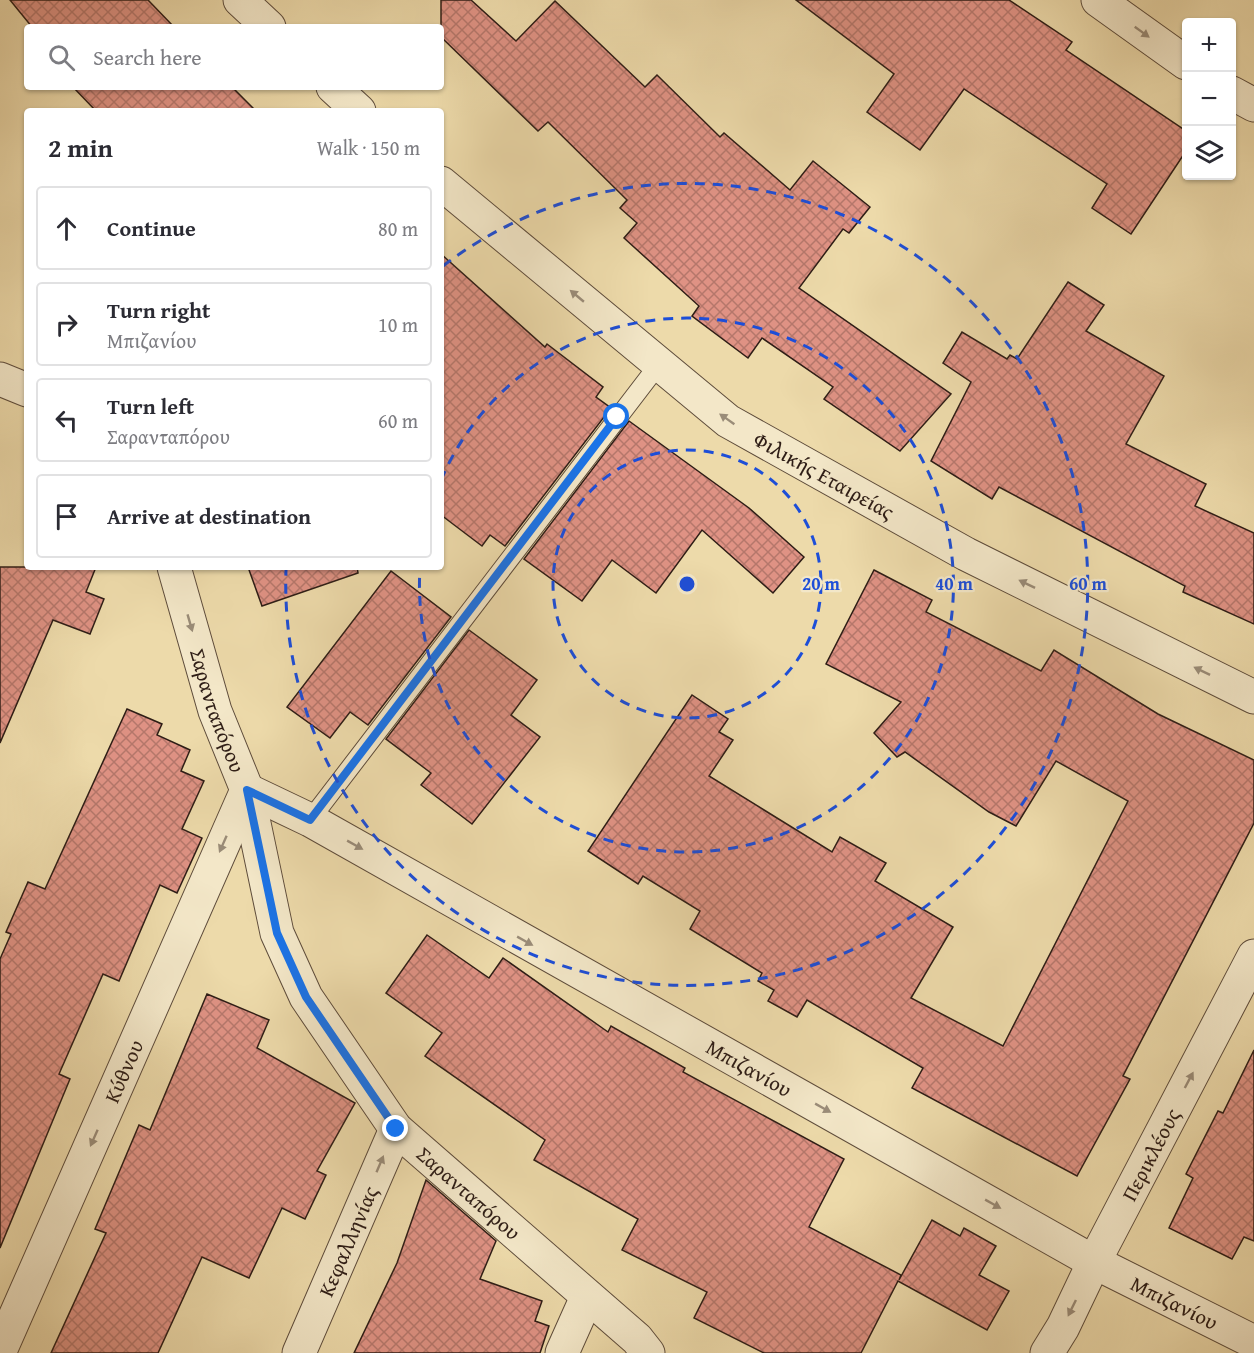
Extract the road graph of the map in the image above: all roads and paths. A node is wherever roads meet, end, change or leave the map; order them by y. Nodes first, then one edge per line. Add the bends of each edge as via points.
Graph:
1 (240, 0) edge
2 (1098, 0) edge
3 (266, 24) edge
4 (1182, 60) edge
5 (336, 90) edge
6 (1236, 95) edge
7 (1254, 105) edge
8 (356, 108) edge
9 (444, 185) edge
10 (659, 364) junction
11 (175, 570) edge
12 (1254, 696) edge
13 (247, 790) junction
14 (310, 820) junction
15 (1254, 956) edge
16 (396, 1129) junction
17 (1094, 1262) junction
18 (587, 1297) junction
19 (1254, 1342) edge
20 (0, 1351) edge
21 (299, 1353) edge
22 (561, 1353) edge
23 (648, 1353) edge
24 (1047, 1353) edge

1 - 3 street
2 -> 4 street
5 - 8 street
6 - 7 street
10 -> 9 street, Φιλικής Εταιρείας
12 -> 10 street, Φιλικής Εταιρείας via 966,554 728,421
10 - 14 lane
11 -> 13 street, Σαρανταπόρου via 215,711
13 - 14 street, Μπιζανίου
13 - 16 street, Σαρανταπόρου via 277,933 306,997
13 -> 20 street, Κύθνου
14 -> 17 street, Μπιζανίου
17 -> 15 street, Περικλέους
16 - 18 street, Σαρανταπόρου
21 -> 16 street, Κεφαλληνίας
17 - 19 street, Μπιζανίου
17 -> 24 street, Περικλέους
18 - 22 street
18 - 23 street, Σαρανταπόρου

